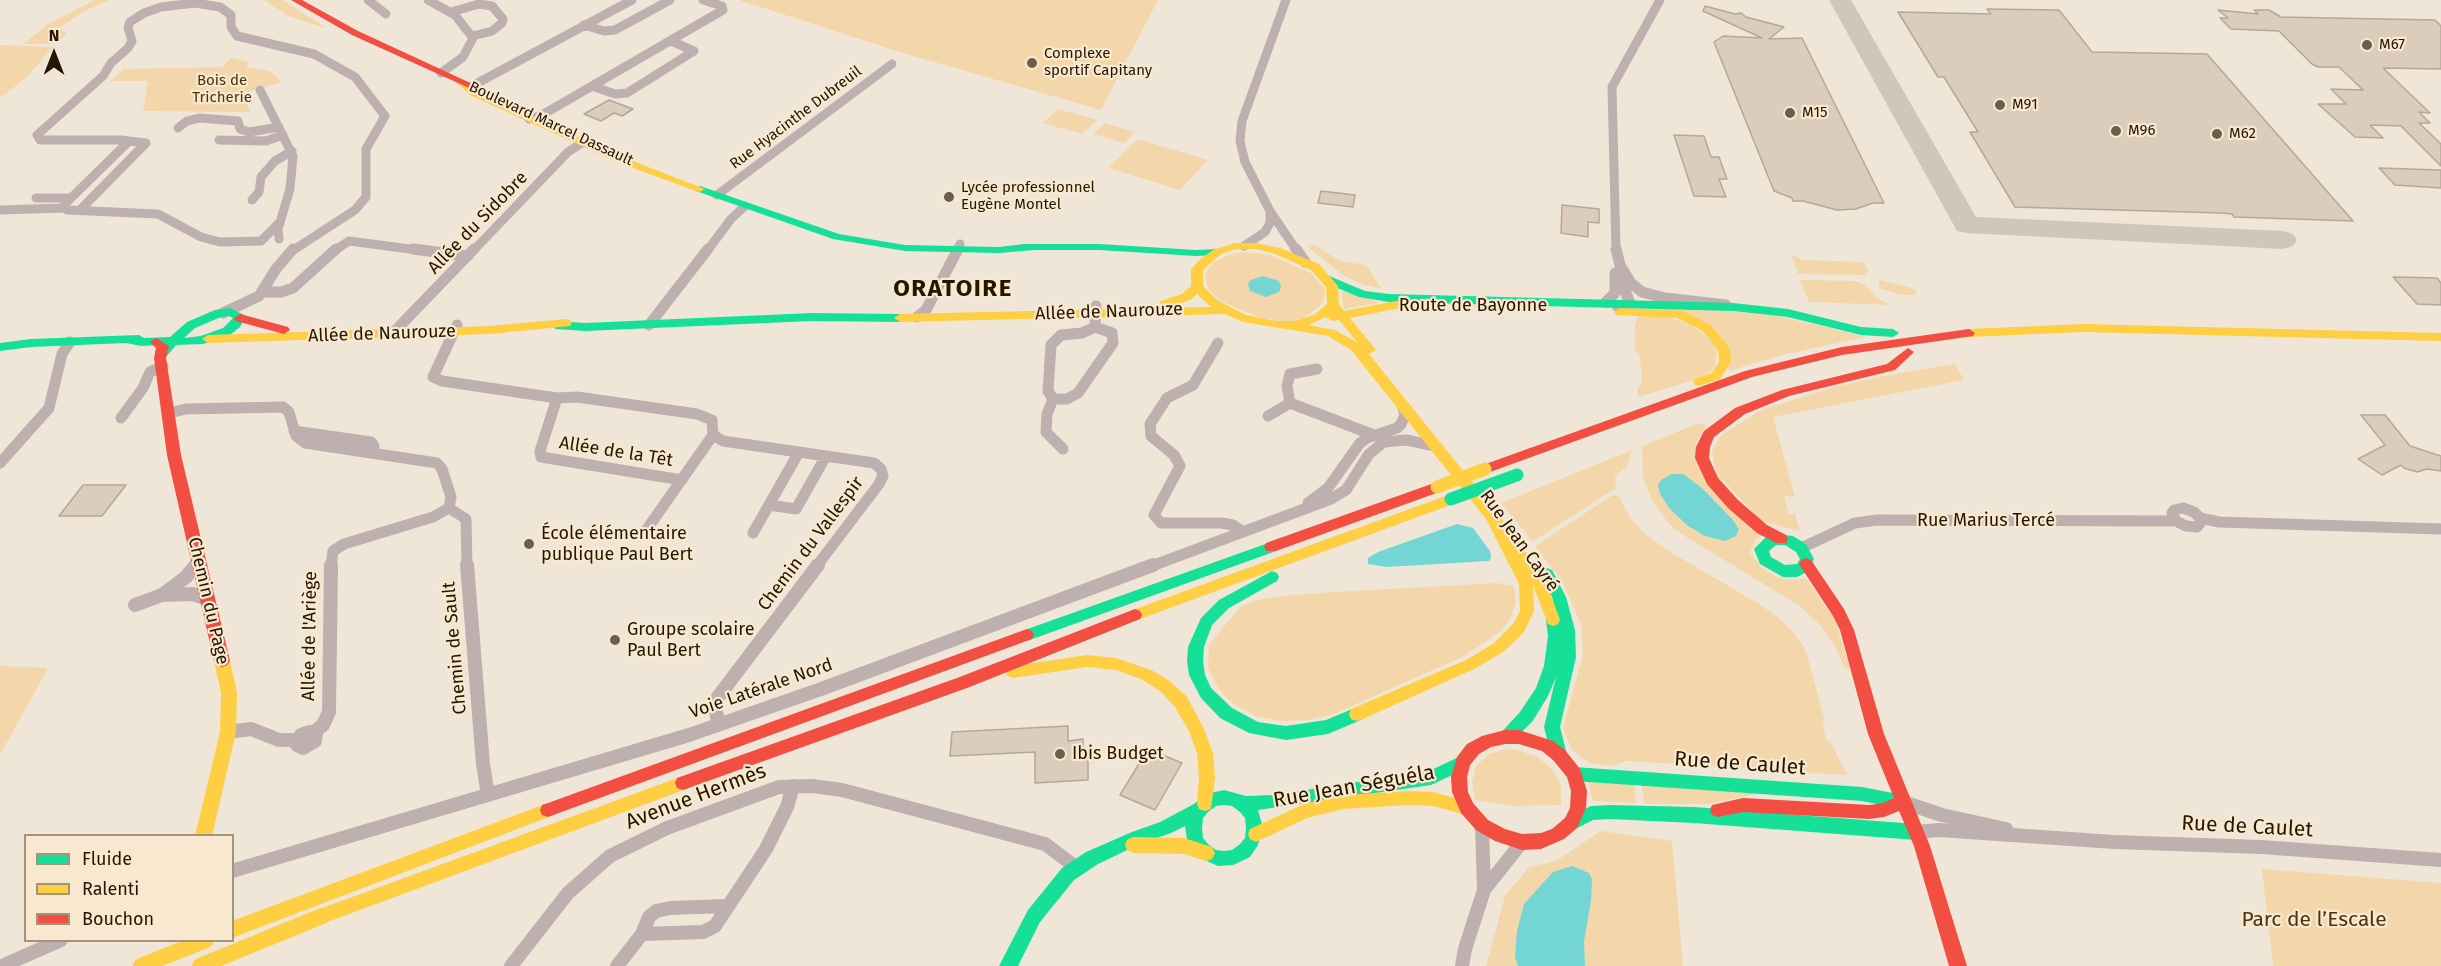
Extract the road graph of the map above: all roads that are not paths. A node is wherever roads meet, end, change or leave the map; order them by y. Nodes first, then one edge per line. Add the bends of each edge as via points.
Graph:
1 (295, 0) edge
2 (368, 0) edge
3 (428, 0) edge
4 (632, 0) edge
5 (670, 0) edge
6 (703, 0) edge
7 (1286, 0) edge
8 (1660, 0) edge
9 (183, 2) edge
10 (451, 12) junction
11 (386, 14) dead end
12 (584, 26) junction
13 (473, 36) junction
14 (671, 41) junction
15 (892, 64) dead end
16 (441, 74) junction
17 (467, 85) junction
18 (592, 86) junction
19 (260, 90) dead end
20 (534, 118) junction
21 (178, 128) dead end
22 (281, 131) junction
23 (120, 140) junction
24 (219, 140) dead end
25 (585, 140) junction
26 (292, 151) junction
27 (717, 195) junction
28 (36, 198) dead end
29 (71, 198) junction
30 (252, 200) dead end
31 (745, 206) junction
32 (64, 208) junction
33 (0, 210) edge
34 (80, 210) junction
35 (1270, 211) junction
36 (279, 224) junction
37 (1285, 233) junction
38 (1260, 238) junction
39 (279, 239) junction
40 (261, 241) junction
41 (1244, 246) junction
42 (959, 247) junction
43 (293, 250) junction
44 (1156, 251) junction
45 (1217, 252) junction
46 (468, 256) junction
47 (1619, 261) junction
48 (1305, 262) junction
49 (1329, 280) junction
50 (1197, 281) junction
51 (262, 292) junction
52 (249, 301) junction
53 (1606, 302) junction
54 (1333, 305) junction
55 (1383, 307) junction
56 (1625, 307) junction
57 (1733, 307) junction
58 (1096, 309) junction
59 (1226, 310) junction
60 (223, 313) junction
61 (922, 314) junction
62 (1343, 316) junction
63 (240, 317) junction
64 (1318, 318) junction
65 (652, 322) junction
66 (1284, 325) junction
67 (1095, 327) junction
68 (455, 328) junction
69 (2083, 328) junction
70 (397, 330) junction
71 (2441, 337) edge
72 (179, 338) junction
73 (128, 340) junction
74 (206, 340) junction
75 (0, 342) edge
76 (70, 342) junction
77 (1363, 342) junction
78 (31, 343) junction
79 (1218, 343) dead end
80 (0, 347) edge
81 (2441, 350) edge
82 (1908, 352) junction
83 (161, 354) junction
84 (1375, 363) junction
85 (1317, 369) dead end
86 (1767, 384) dead end
87 (556, 398) junction
88 (1053, 399) junction
89 (1676, 399) junction
90 (1402, 402) junction
91 (1290, 403) junction
92 (1709, 403) dead end
93 (169, 413) junction
94 (1268, 416) dead end
95 (121, 418) dead end
96 (1665, 419) dead end
97 (713, 435) junction
98 (1380, 438) junction
99 (1435, 446) junction
100 (1063, 449) dead end
101 (799, 452) junction
102 (825, 456) junction
103 (0, 463) edge
104 (1535, 468) dead end
105 (682, 480) junction
106 (769, 505) junction
107 (449, 508) junction
108 (1492, 517) junction
109 (1372, 528) junction
110 (647, 529) dead end
111 (2441, 529) edge
112 (1242, 531) junction
113 (753, 533) dead end
114 (1780, 538) junction
115 (1801, 548) junction
116 (199, 562) junction
117 (1806, 564) junction
118 (162, 595) junction
119 (208, 599) junction
120 (135, 605) dead end
121 (962, 683) junction
122 (719, 724) junction
123 (228, 732) junction
124 (1505, 736) junction
125 (1558, 755) junction
126 (1463, 762) junction
127 (1574, 774) junction
128 (792, 786) junction
129 (488, 795) junction
130 (1903, 802) junction
131 (1242, 804) junction
132 (1202, 807) junction
133 (1467, 808) junction
134 (1694, 815) junction
135 (1571, 823) junction
136 (1482, 825) junction
137 (1916, 832) junction
138 (204, 834) edge
139 (1256, 834) junction
140 (2051, 838) junction
141 (1522, 842) junction
142 (1118, 846) junction
143 (1208, 853) junction
144 (2441, 860) edge
145 (234, 870) edge
146 (1073, 871) junction
147 (1484, 890) junction
148 (726, 906) junction
149 (234, 929) edge
150 (642, 934) junction
151 (57, 942) edge
152 (200, 942) edge
153 (201, 942) edge
154 (2, 966) edge
155 (141, 966) edge
156 (200, 966) edge
157 (511, 966) edge
158 (617, 966) edge
159 (1008, 966) edge
160 (1462, 966) edge
161 (1958, 966) edge

1 - 16 main road, Boulevard Marcel Dassault
2 - 11 street
3 - 10 street
4 - 12 street
5 - 12 street via 615,30 604,32
6 - 14 street via 723,9
7 - 35 street via 1241,129 1245,162
8 - 47 street via 1612,87 1615,246
9 - 23 street via 132,20 127,27 130,44 98,80 36,136 39,140
9 - 43 street via 220,7 231,15 231,27 237,36 314,54 327,61 355,77 385,114 366,149 367,192 363,202
10 - 13 street
10 - 13 street via 479,4 492,6 503,19 492,31
12 - 17 street
13 - 16 street via 463,57
14 - 18 street
14 - 18 street via 694,51 627,93 613,94
15 - 27 street, Rue Hyacinthe Dubreuil
16 - 17 main road, Boulevard Marcel Dassault
17 - 20 main road, Boulevard Marcel Dassault
18 - 20 street
19 - 22 street
20 - 25 main road, Boulevard Marcel Dassault
21 - 22 street via 198,118 238,121 240,129 249,132
22 - 24 street via 266,141
22 - 26 street
23 - 29 street via 126,145
23 - 34 street via 146,143
25 - 27 main road, Boulevard Marcel Dassault
25 - 46 street, Allée du Sidobre via 568,152
26 - 30 street via 275,161 261,177 259,192
26 - 36 street via 290,189
27 - 31 main road, Boulevard Marcel Dassault
28 - 29 street
29 - 32 street
31 - 42 main road, Boulevard Marcel Dassault via 837,237
31 - 65 street
32 - 33 street
32 - 34 street
34 - 40 street via 158,214 212,241
35 - 37 street
35 - 38 street via 1270,223
36 - 39 street
36 - 40 street
37 - 38 street
37 - 48 street
38 - 41 street
39 - 40 street
39 - 43 street
40 - 43 street via 283,252
41 - 45 main road, Boulevard Marcel Dassault
41 - 48 main road, Boulevard Marcel Dassault via 1276,250
42 - 44 main road, Boulevard Marcel Dassault
42 - 61 street
43 - 51 street
44 - 45 main road, Boulevard Marcel Dassault
44 - 50 main road, Boulevard Marcel Dassault via 1184,262
45 - 50 main road, Allée de Naurouze via 1202,263
46 - 51 street via 349,242 340,245 293,288
46 - 70 street, Allée du Sidobre
47 - 53 street via 1615,293
47 - 56 street
47 - 57 street via 1631,283 1642,292
48 - 49 main road, Route de Bayonne
49 - 53 main road, Route de Bayonne via 1381,297
49 - 54 main road
50 - 58 main road, Allée de Naurouze via 1186,297 1173,303
50 - 59 main road, Boulevard Marcel Dassault via 1208,299
51 - 52 street
52 - 60 street
52 - 63 street
53 - 56 main road, Route de Bayonne
54 - 62 main road
54 - 64 main road
55 - 56 main road, Route de Bayonne
55 - 62 main road, Route de Bayonne
55 - 77 main road via 1373,312 1362,326
56 - 57 main road, Route de Bayonne
56 - 89 main road via 1685,316 1719,340 1725,356 1722,369
57 - 69 main road, Route de Bayonne via 1788,313 1841,328 1886,333 2025,325
58 - 59 main road, Allée de Naurouze
58 - 61 main road, Allée de Naurouze
58 - 67 street
59 - 66 main road via 1254,321
60 - 63 main road
60 - 72 main road via 197,322
61 - 65 main road, Allée de Naurouze via 736,319 699,324
62 - 64 main road, Route de Bayonne
62 - 77 main road
63 - 70 main road via 285,330
63 - 74 main road via 227,331
64 - 66 main road, Route de Bayonne
65 - 68 main road, Allée de Naurouze via 585,327 507,323
66 - 84 main road via 1331,333
67 - 88 street via 1061,335 1052,342 1048,391
67 - 88 street via 1112,333 1113,343 1078,393 1067,399
68 - 70 main road, Allée de Naurouze
68 - 87 street via 433,375 435,379
69 - 71 main road
69 - 89 main road via 1966,333 1896,342 1782,365
70 - 74 main road, Allée de Naurouze
72 - 73 main road
72 - 74 main road, Allée de Naurouze
72 - 83 main road
73 - 76 main road
73 - 83 main road
74 - 83 main road
75 - 78 main road
76 - 78 main road
76 - 103 street via 62,354 49,408
77 - 84 main road
78 - 80 main road
79 - 112 street via 1192,385 1167,398 1150,424 1150,436 1174,455 1180,466 1154,515 1161,523 1221,523
81 - 82 main road via 2109,341 1982,344
82 - 86 main road
82 - 114 main road via 1891,367 1797,390 1740,411 1709,434 1702,458 1712,481 1761,529
83 - 93 main road, Chemin du Page
83 - 95 street
84 - 90 main road, Rue Jean Cayré
84 - 125 main road, Rue Jean Cayré via 1536,558 1559,597 1565,613 1568,657 1552,727
85 - 91 street via 1290,374
87 - 97 street via 577,397 697,414 712,420
87 - 105 street, Allée de la Têt via 541,457
88 - 100 street via 1046,432
89 - 149 main road, bridge via 604,789
90 - 98 street, Voie Latérale Nord via 1405,415 1401,424
90 - 99 main road, Rue Jean Cayré
91 - 94 street
91 - 98 street
92 - 96 main road
93 - 107 street via 186,409 280,407 288,410 294,431 304,442 437,463 451,497
93 - 116 main road, Chemin du Page via 174,455
97 - 101 street via 723,441
97 - 105 street, Allée de la Têt
98 - 99 street
98 - 112 street, Voie Latérale Nord via 1360,443 1328,488 1291,512
99 - 108 main road, Rue Jean Cayré
101 - 102 street
101 - 106 street
102 - 106 street via 796,509
102 - 122 street, Chemin du Vallespir via 874,463 883,476 723,689 715,708
104 - 109 main road, bridge
105 - 110 street, Allée de la Têt
106 - 113 street
107 - 123 street, Allée de l'Ariège via 433,517 344,544 333,552 329,712 314,732 315,741 308,747 299,747 297,740 279,740 251,729
107 - 129 street, Chemin de Sault via 466,519 477,704
108 - 109 main road via 1524,577 1528,593 1524,621 1498,648 1471,664 1328,727 1272,732 1226,713 1206,693 1197,675 1196,647 1206,622 1243,591 1347,548
108 - 124 main road, Rue Jean Cayré via 1540,583 1552,612 1555,636 1552,666 1543,691 1526,717
109 - 121 main road
111 - 115 street, Rue Marius Tercé via 2219,522 2178,508 2172,513 2176,520 1877,520 1855,523
112 - 122 street, Voie Latérale Nord via 981,631
114 - 115 main road
114 - 117 main road via 1763,545 1762,554 1769,564 1790,572
115 - 117 main road
116 - 118 street
116 - 119 main road, Chemin du Page
117 - 130 main road via 1847,630 1876,734
118 - 119 street via 193,594
118 - 120 street
119 - 123 main road, Chemin du Page via 228,685
121 - 132 main road via 1087,661 1116,664 1146,674 1181,702 1196,729 1205,753 1207,778
121 - 156 main road, bridge via 607,810 322,916
122 - 129 street, Voie Latérale Nord
123 - 138 main road, Chemin du Page
124 - 125 main road via 1533,740
124 - 126 main road via 1473,749
125 - 127 main road
126 - 131 main road, Rue Jean Séguéla via 1431,778
126 - 133 main road via 1460,792
127 - 130 main road, Rue de Caulet via 1863,794
127 - 135 main road via 1578,808
128 - 146 street, Avenue Hermès via 842,790 1046,844
128 - 148 street via 788,807 766,849
128 - 157 street, Avenue Hermès via 772,789 667,828 610,856 568,893
129 - 145 street, Voie Latérale Nord
130 - 134 main road, Rue de Caulet via 1869,812 1743,806
130 - 137 main road
130 - 140 street, Rue de Caulet via 1942,815
131 - 132 main road via 1220,799
131 - 139 main road via 1252,812
132 - 142 main road via 1165,828
132 - 143 main road via 1192,829 1194,839
133 - 136 main road
133 - 139 main road, Rue Jean Séguéla via 1433,799 1343,802 1304,812
134 - 135 main road, Rue de Caulet via 1591,813
134 - 137 main road, Rue de Caulet
135 - 141 main road via 1541,841
136 - 141 main road
136 - 147 street
137 - 140 street, Rue de Caulet via 1939,830
137 - 161 main road
139 - 143 main road via 1238,855 1217,857
140 - 144 street, Rue de Caulet
141 - 147 street
142 - 143 main road via 1166,844
142 - 146 main road
146 - 159 main road via 1034,916
147 - 160 street
148 - 150 street via 707,931
148 - 150 street via 661,909 649,917
150 - 158 street
151 - 154 street
152 - 156 main road
153 - 155 main road, bridge

